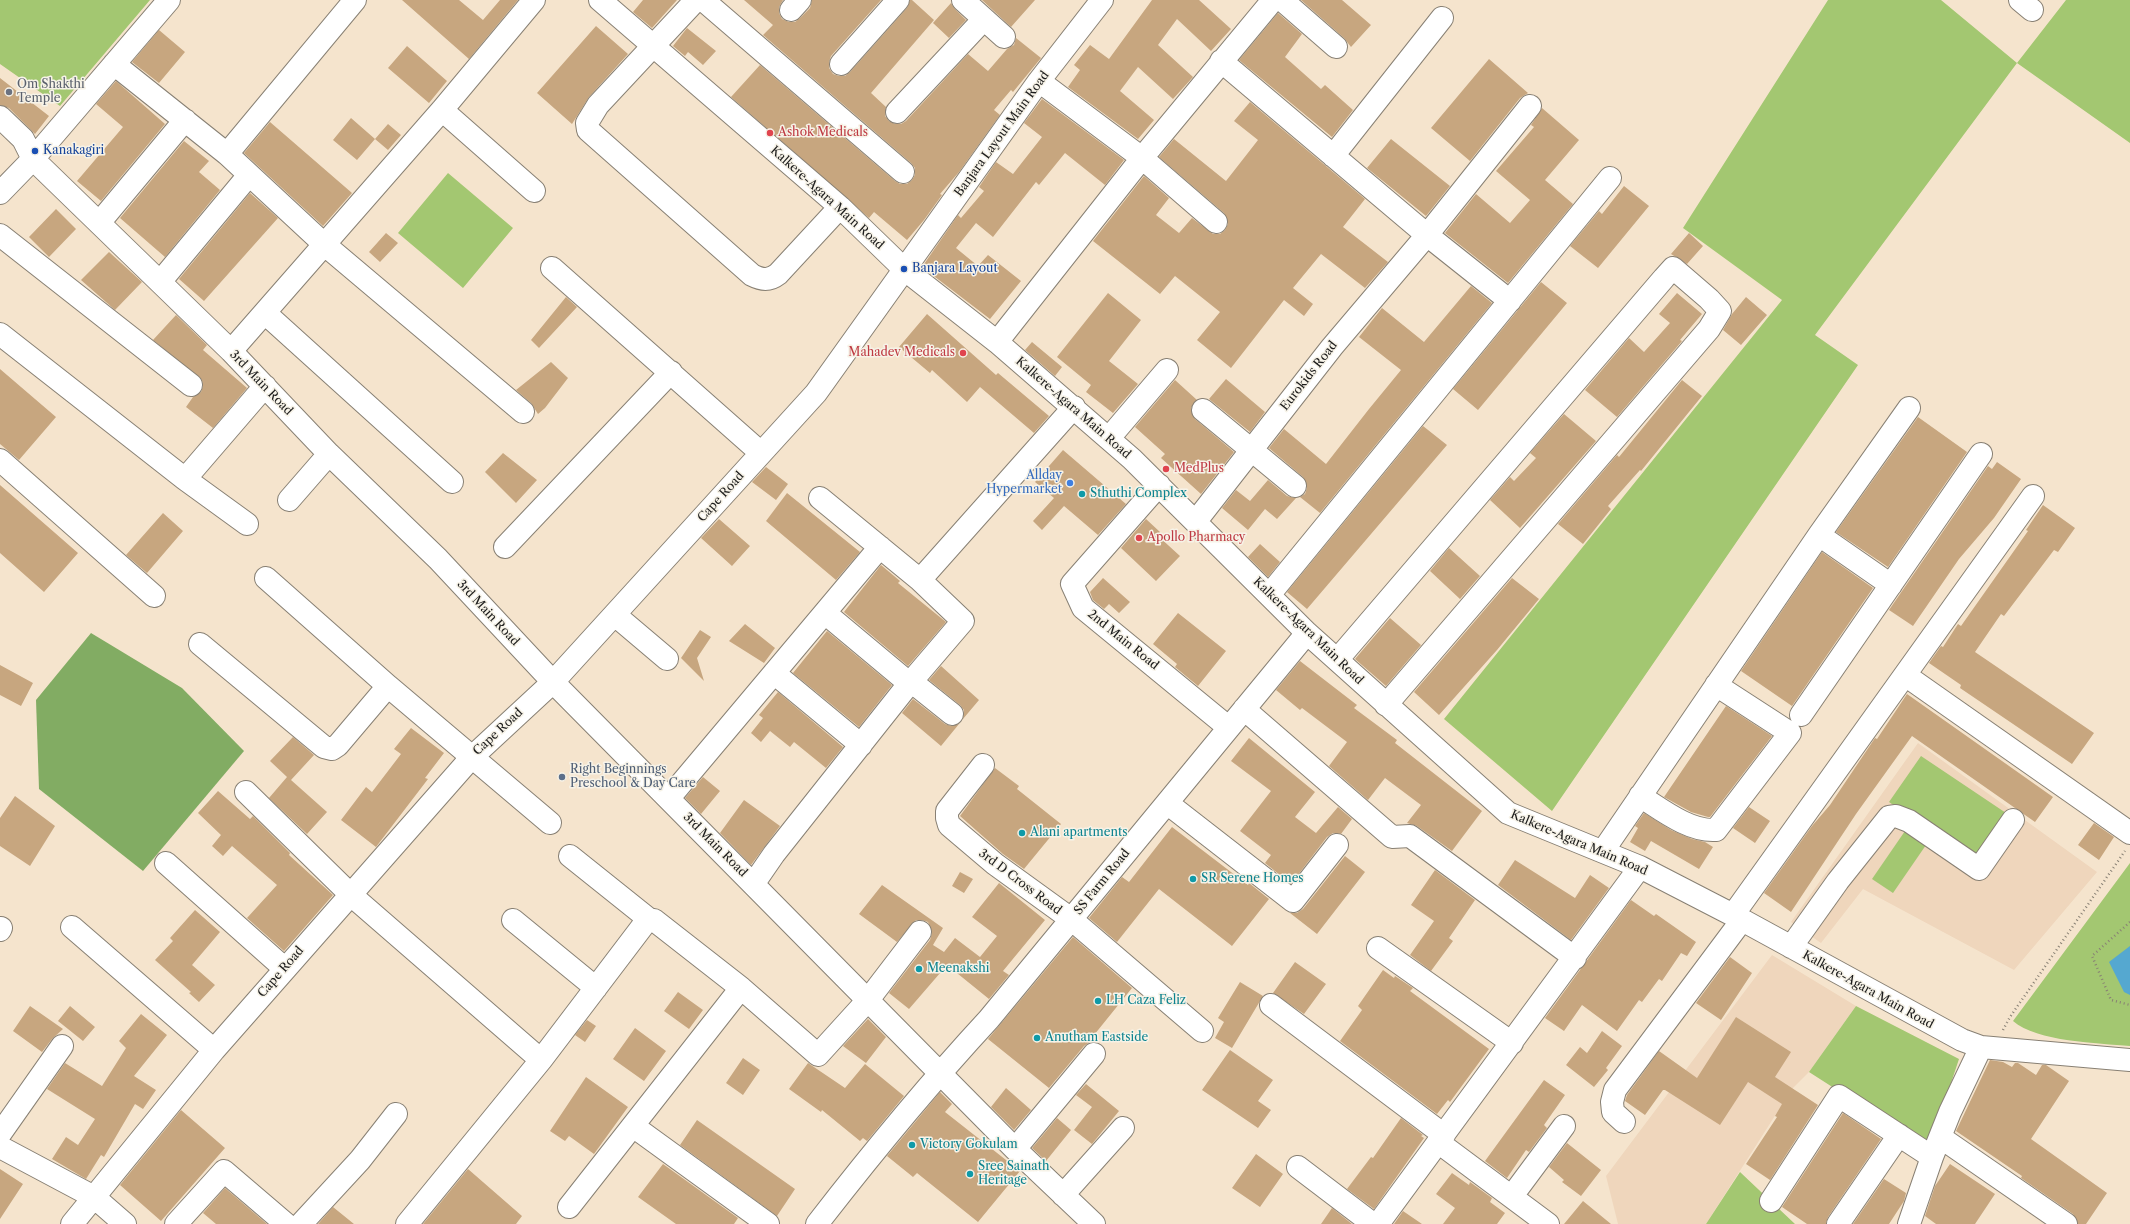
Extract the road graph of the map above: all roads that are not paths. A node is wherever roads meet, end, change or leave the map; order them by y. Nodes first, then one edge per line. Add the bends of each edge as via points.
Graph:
1 (169, 0) edge
2 (355, 0) edge
3 (534, 0) edge
4 (600, 0) edge
5 (696, 0) edge
6 (703, 0) edge
7 (898, 0) edge
8 (963, 0) edge
9 (1102, 0) edge
10 (1273, 0) edge
11 (1282, 0) edge
12 (1442, 18) dead end
13 (984, 20) junction
14 (1004, 37) dead end
15 (655, 46) junction
16 (1336, 47) dead end
17 (1221, 61) junction
18 (114, 64) junction
19 (841, 64) dead end
20 (1039, 81) junction
21 (1530, 106) dead end
22 (442, 110) junction
23 (897, 112) dead end
24 (0, 117) edge
25 (185, 120) junction
26 (226, 154) junction
27 (1333, 156) junction
28 (1142, 158) junction
29 (33, 159) junction
30 (903, 172) dead end
31 (249, 175) junction
32 (1610, 178) dead end
33 (534, 191) dead end
34 (0, 193) edge
35 (840, 207) junction
36 (98, 222) junction
37 (1216, 222) dead end
38 (0, 235) edge
39 (1427, 235) junction
40 (325, 245) junction
41 (552, 268) dead end
42 (904, 269) junction
43 (160, 282) junction
44 (1510, 300) junction
45 (264, 313) junction
46 (0, 334) edge
47 (997, 342) junction
48 (231, 351) junction
49 (1167, 370) dead end
50 (671, 372) junction
51 (191, 385) dead end
52 (265, 386) junction
53 (1074, 407) junction
54 (1908, 408) dead end
55 (1203, 410) dead end
56 (523, 412) dead end
57 (1109, 438) junction
58 (1251, 450) junction
59 (761, 453) junction
60 (329, 454) junction
61 (1981, 454) dead end
62 (0, 460) edge
63 (185, 479) junction
64 (452, 482) dead end
65 (1158, 486) junction
66 (1295, 486) dead end
67 (2032, 496) dead end
68 (820, 498) dead end
69 (289, 500) dead end
70 (1196, 521) junction
71 (247, 524) dead end
72 (1819, 536) junction
73 (505, 547) dead end
74 (880, 547) junction
75 (266, 578) dead end
76 (920, 580) junction
77 (1891, 585) junction
78 (1269, 595) junction
79 (154, 596) dead end
80 (825, 613) junction
81 (615, 616) junction
82 (1307, 633) junction
83 (200, 644) dead end
84 (667, 659) dead end
85 (1337, 660) junction
86 (774, 673) junction
87 (1905, 675) junction
88 (553, 682) junction
89 (911, 683) junction
90 (1716, 685) junction
91 (388, 686) junction
92 (1386, 704) junction
93 (1244, 709) junction
94 (952, 714) dead end
95 (1801, 715) dead end
96 (1228, 727) junction
97 (861, 745) junction
98 (471, 758) junction
99 (983, 765) dead end
100 (246, 792) dead end
101 (1640, 796) junction
102 (669, 798) junction
103 (1167, 802) junction
104 (2013, 820) dead end
105 (550, 823) dead end
106 (2130, 833) edge
107 (1337, 845) dead end
108 (1603, 851) junction
109 (570, 856) dead end
110 (166, 863) dead end
111 (1640, 867) junction
112 (754, 883) junction
113 (351, 895) junction
114 (1738, 917) junction
115 (1071, 919) junction
116 (513, 920) dead end
117 (650, 920) junction
118 (72, 927) dead end
119 (920, 932) dead end
120 (1791, 947) junction
121 (1378, 948) dead end
122 (1575, 958) junction
123 (284, 968) junction
124 (596, 988) junction
125 (742, 988) junction
126 (868, 1000) junction
127 (1271, 1004) dead end
128 (1202, 1031) dead end
129 (1512, 1043) junction
130 (62, 1046) dead end
131 (1987, 1048) junction
132 (214, 1050) junction
133 (1094, 1054) dead end
134 (541, 1060) junction
135 (2130, 1060) edge
136 (940, 1072) junction
137 (396, 1114) dead end
138 (1624, 1122) dead end
139 (633, 1126) junction
140 (1564, 1126) dead end
141 (1123, 1128) dead end
142 (0, 1134) edge
143 (1899, 1135) junction
144 (1441, 1139) junction
145 (0, 1147) edge
146 (1936, 1147) junction
147 (1015, 1149) junction
148 (1298, 1167) dead end
149 (1063, 1195) junction
150 (1512, 1196) junction
151 (94, 1197) junction
152 (1771, 1201) dead end
153 (569, 1207) dead end
154 (1534, 1220) edge
155 (1912, 1222) edge
156 (72, 1224) edge
157 (125, 1224) edge
158 (176, 1224) edge
159 (286, 1224) edge
160 (301, 1224) edge
161 (407, 1224) edge
162 (768, 1224) edge
163 (817, 1224) edge
164 (1094, 1224) edge
165 (1373, 1224) edge
166 (1378, 1224) edge
167 (1838, 1224) edge
168 (2066, 1224) edge

1 - 18 street
2 - 26 street
3 - 22 street
4 - 15 street, Kalkere-Agara Main Road
5 - 15 street
6 - 30 street
7 - 19 street
8 - 13 street
9 - 20 street, Banjara Layout Main Road
10 - 17 street
11 - 16 street
12 - 27 street
13 - 14 street
13 - 23 street
15 - 35 street, Kalkere-Agara Main Road
15 - 35 street via 598,105 587,123 588,130 752,275 771,279 778,274
17 - 27 street
17 - 28 street
18 - 25 street
18 - 29 street
20 - 28 street
20 - 42 street, Banjara Layout Main Road
21 - 39 street, Eurokids Road
22 - 33 street
22 - 40 street
24 - 29 street via 24,139
25 - 26 street
25 - 36 street
26 - 31 street
27 - 39 street
28 - 37 street
28 - 47 street
29 - 34 street
29 - 36 street, 3rd Main Road
31 - 40 street
31 - 43 street
32 - 44 street
35 - 42 street, Kalkere-Agara Main Road
36 - 43 street, 3rd Main Road
38 - 51 street
39 - 44 street
39 - 58 street, Eurokids Road via 1332,347
40 - 45 street
40 - 56 street
41 - 50 street
42 - 47 street, Kalkere-Agara Main Road
42 - 59 street, Cape Road via 816,393
43 - 48 street, 3rd Main Road
44 - 78 street
45 - 48 street
45 - 64 street
46 - 63 street
47 - 53 street, Kalkere-Agara Main Road
48 - 52 street, 3rd Main Road
49 - 57 street
50 - 59 street
50 - 73 street
52 - 60 street, 3rd Main Road
52 - 63 street
53 - 57 street, Kalkere-Agara Main Road
53 - 76 street
54 - 72 street
55 - 58 street
57 - 65 street, Kalkere-Agara Main Road
58 - 66 street
58 - 70 street, Eurokids Road
59 - 81 street, Cape Road
60 - 69 street
60 - 88 street, 3rd Main Road via 438,559
61 - 77 street
62 - 79 street
63 - 71 street
65 - 70 street, Kalkere-Agara Main Road
65 - 96 street, 2nd Main Road via 1072,584 1084,608
67 - 87 street
68 - 74 street
70 - 78 street, Kalkere-Agara Main Road
72 - 77 street
72 - 90 street
74 - 76 street
74 - 80 street
75 - 91 street
76 - 89 street via 963,621
77 - 95 street
78 - 82 street, Kalkere-Agara Main Road
80 - 86 street
80 - 89 street
81 - 84 street
81 - 88 street, Cape Road
82 - 85 street, Kalkere-Agara Main Road
82 - 93 street, SS Farm Road
83 - 91 street via 324,747 332,748 338,745
85 - 92 street, Kalkere-Agara Main Road
85 - 92 street via 1673,268 1709,299 1720,311 1708,329
86 - 97 street
86 - 102 street
87 - 106 street
87 - 114 street
88 - 98 street, Cape Road
88 - 102 street, 3rd Main Road
89 - 94 street
89 - 97 street
90 - 101 street
90 - 101 street via 1790,733 1716,830 1706,831 1670,816
91 - 98 street
92 - 108 street, Kalkere-Agara Main Road via 1508,813
93 - 96 street, SS Farm Road
93 - 122 street via 1392,837 1410,836
96 - 103 street, SS Farm Road
97 - 112 street
98 - 105 street
98 - 113 street, Cape Road
99 - 115 street, 3rd D Cross Road via 947,811 950,826 995,864
100 - 113 street
101 - 108 street
102 - 112 street, 3rd Main Road
103 - 107 street via 1293,901
103 - 115 street, SS Farm Road
104 - 120 street via 1979,869 1909,821 1896,816 1889,817 1838,881
108 - 111 street, Kalkere-Agara Main Road
109 - 117 street
110 - 123 street
111 - 114 street, Kalkere-Agara Main Road
111 - 122 street
112 - 126 street, 3rd Main Road
113 - 123 street, Cape Road
113 - 134 street
114 - 120 street, Kalkere-Agara Main Road
114 - 138 street via 1615,1090 1613,1112
115 - 128 street, 3rd D Cross Road
115 - 136 street, SS Farm Road via 989,1019
116 - 124 street
117 - 124 street
117 - 125 street via 654,920
118 - 132 street
119 - 126 street
120 - 131 street, Kalkere-Agara Main Road via 1950,1035
121 - 129 street
122 - 129 street
123 - 132 street, Cape Road
124 - 134 street
125 - 126 street via 818,1055
125 - 139 street
126 - 136 street, 3rd Main Road
127 - 144 street
129 - 144 street
130 - 142 street
131 - 135 street, Kalkere-Agara Main Road
131 - 146 street
132 - 151 street, Cape Road
133 - 147 street
134 - 161 street
136 - 147 street, 3rd Main Road
136 - 163 street, SS Farm Road via 871,1154
137 - 160 street via 360,1160
139 - 153 street
139 - 162 street
140 - 150 street
141 - 149 street
143 - 146 street
143 - 152 street via 1839,1096
143 - 167 street
144 - 150 street
144 - 166 street
145 - 151 street
146 - 155 street
146 - 168 street
147 - 149 street, 3rd Main Road
148 - 165 street
149 - 164 street, 3rd Main Road
150 - 154 street
151 - 156 street, Cape Road
151 - 157 street
158 - 159 street via 224,1171

